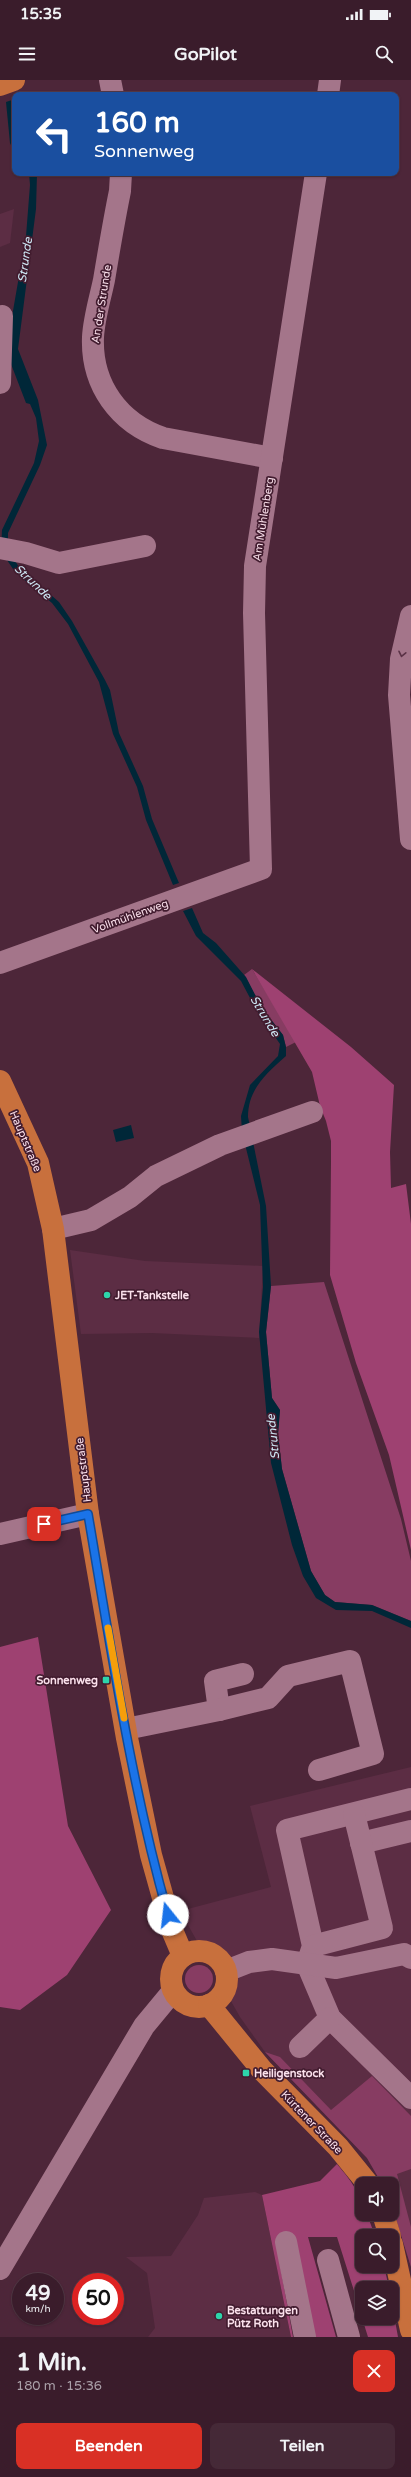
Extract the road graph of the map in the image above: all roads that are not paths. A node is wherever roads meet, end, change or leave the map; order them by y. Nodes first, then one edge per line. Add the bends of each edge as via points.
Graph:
1 (110, 80) edge
2 (330, 80) edge
3 (112, 92) edge
4 (328, 92) edge
5 (121, 176) edge
6 (316, 176) edge
7 (2, 316) dead end
8 (0, 383) edge
9 (272, 458) junction
10 (145, 546) dead end
11 (0, 548) edge
12 (411, 616) edge
13 (405, 695) edge
14 (411, 839) edge
15 (260, 869) joint
16 (0, 963) edge
17 (0, 1082) edge
18 (312, 1112) dead end
19 (53, 1228) junction
20 (88, 1514) junction
21 (0, 1534) edge
22 (243, 1674) dead end
23 (219, 1710) junction
24 (126, 1729) junction
25 (319, 1770) dead end
26 (411, 1799) edge
27 (354, 1814) junction
28 (411, 1830) edge
29 (361, 1843) junction
30 (310, 1955) junction
31 (183, 1956) junction
32 (411, 1958) edge
33 (226, 1971) junction
34 (173, 1991) junction
35 (209, 2006) junction
36 (330, 2018) junction
37 (300, 2047) dead end
38 (411, 2098) edge
39 (362, 2177) edge
40 (286, 2242) dead end
41 (328, 2260) dead end
42 (0, 2269) edge
43 (398, 2273) edge
44 (411, 2330) edge
45 (305, 2337) edge
46 (349, 2337) edge

1 - 3 street
2 - 4 street
5 - 9 street, An der Strunde via 93,336 94,364 100,383 130,422 147,433
6 - 9 street, Am Mühlenberg
7 - 8 street
9 - 15 street, Am Mühlenberg via 255,566
10 - 11 street via 59,563
12 -> 13 street via 401,659
13 - 14 street
15 - 16 street, Vollmühlenweg
17 - 19 main road, Hauptstraße via 38,1163
18 - 19 street via 220,1145 156,1176 130,1197 91,1220
19 - 20 main road, Hauptstraße
20 - 21 street
20 - 24 main road, Hauptstraße
22 - 23 street via 215,1681
23 - 24 street
23 - 25 street via 268,1698 288,1676 350,1661 373,1754
24 - 31 main road, Hauptstraße via 151,1855 172,1930
26 - 27 street
27 - 29 street
27 - 30 street via 287,1830
28 - 29 street
29 - 30 street via 382,1928
30 - 32 street via 336,1968 404,1954
30 - 33 street via 249,1962
30 - 36 street
31 - 33 main road via 197,1951 209,1953 219,1959
31 - 34 main road via 172,1970
33 - 35 main road via 227,1984 224,1993
34 - 35 main road via 188,2005
34 - 42 street via 144,2026
35 - 39 main road, Kürtener Straße via 262,2070 338,2147
36 - 37 street
36 - 38 street
40 - 45 street
41 - 46 street
43 - 44 main road

